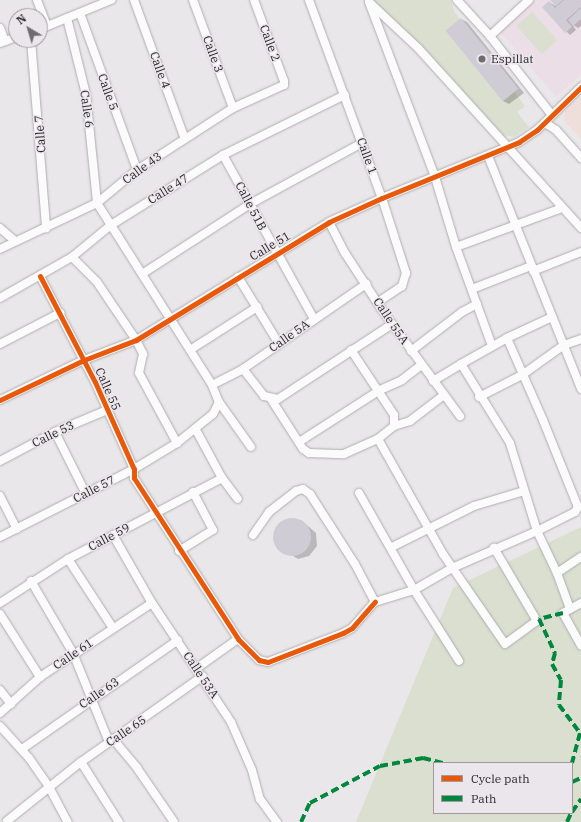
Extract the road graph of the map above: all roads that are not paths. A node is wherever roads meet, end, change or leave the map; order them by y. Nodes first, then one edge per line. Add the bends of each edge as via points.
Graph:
1 (111, 0) edge
2 (134, 0) edge
3 (193, 0) edge
4 (254, 0) edge
5 (309, 0) edge
6 (457, 0) edge
7 (529, 0) edge
8 (368, 1) edge
9 (80, 13) junction
10 (67, 18) junction
11 (48, 25) edge
12 (0, 28) edge
13 (490, 36) junction
14 (3, 42) edge
15 (33, 48) edge
16 (284, 86) joint
17 (581, 87) edge
18 (345, 95) junction
19 (233, 108) junction
20 (552, 115) junction
21 (545, 122) junction
22 (185, 139) junction
23 (362, 143) junction
24 (508, 147) junction
25 (223, 155) junction
26 (488, 156) junction
27 (581, 158) edge
28 (137, 170) junction
29 (435, 177) junction
30 (382, 198) junction
31 (97, 203) junction
32 (250, 204) junction
33 (562, 208) junction
34 (329, 222) junction
35 (111, 225) junction
36 (515, 226) junction
37 (0, 228) edge
38 (46, 228) junction
39 (581, 228) edge
40 (15, 241) junction
41 (456, 246) junction
42 (0, 249) edge
43 (581, 252) edge
44 (276, 254) junction
45 (72, 257) junction
46 (532, 269) junction
47 (142, 274) junction
48 (40, 276) junction
49 (238, 277) junction
50 (366, 284) junction
51 (472, 289) junction
52 (0, 298) edge
53 (378, 302) junction
54 (477, 304) junction
55 (257, 307) junction
56 (60, 313) junction
57 (552, 317) junction
58 (314, 319) junction
59 (170, 320) junction
60 (392, 324) junction
61 (507, 338) junction
62 (581, 339) edge
63 (136, 340) junction
64 (0, 344) edge
65 (279, 344) junction
66 (492, 346) junction
67 (564, 346) junction
68 (190, 350) junction
69 (351, 350) junction
70 (411, 351) junction
71 (84, 360) junction
72 (461, 364) junction
73 (421, 365) junction
74 (242, 369) junction
75 (522, 376) junction
76 (433, 381) junction
77 (212, 385) junction
78 (581, 389) edge
79 (380, 390) junction
80 (444, 395) junction
81 (479, 397) junction
82 (271, 399) junction
83 (0, 400) edge
84 (219, 402) junction
85 (107, 410) junction
86 (460, 416) dead end
87 (394, 426) junction
88 (196, 430) junction
89 (55, 432) junction
90 (378, 439) junction
91 (299, 442) junction
92 (177, 443) junction
93 (251, 447) dead end
94 (0, 461) edge
95 (134, 469) junction
96 (222, 478) junction
97 (193, 492) junction
98 (524, 492) junction
99 (359, 493) dead end
100 (86, 494) junction
101 (0, 496) edge
102 (238, 499) dead end
103 (155, 513) junction
104 (17, 529) junction
105 (430, 529) junction
106 (537, 531) junction
107 (113, 535) junction
108 (252, 535) dead end
109 (0, 537) edge
110 (392, 547) junction
111 (494, 548) junction
112 (179, 551) junction
113 (581, 557) edge
114 (68, 559) junction
115 (452, 568) junction
116 (557, 573) junction
117 (32, 581) junction
118 (414, 590) junction
119 (375, 602) junction
120 (0, 603) edge
121 (152, 603) junction
122 (581, 603) edge
123 (570, 609) junction
124 (0, 614) edge
125 (113, 628) junction
126 (238, 639) junction
127 (178, 640) junction
128 (581, 645) edge
129 (73, 653) junction
130 (458, 662) dead end
131 (197, 668) junction
132 (203, 676) junction
133 (40, 677) junction
134 (0, 690) edge
135 (93, 697) junction
136 (11, 704) junction
137 (0, 713) edge
138 (0, 726) edge
139 (111, 741) junction
140 (22, 749) junction
141 (81, 762) junction
142 (49, 787) junction
143 (7, 820) dead end
144 (68, 822) edge
145 (119, 822) edge
146 (174, 822) edge
147 (277, 822) edge

1 - 9 street
2 - 22 street, Calle 4
3 - 19 street, Calle 3
4 - 16 street, Calle 2
5 - 18 street, Calle 1
6 - 13 street
7 - 13 street
8 - 24 street via 418,48
8 - 29 street
9 - 10 street
9 - 28 street, Calle 5
10 - 11 street
10 - 31 street, Calle 6 via 86,94
12 - 14 street
13 - 20 street
15 - 38 street, Calle 7
16 - 19 street, Calle 43
17 - 20 street, Calle 51
18 - 23 street, Calle 1
18 - 25 street, Calle 47
19 - 22 street, Calle 43
20 - 21 street, Calle 51
21 - 24 street, Calle 51 via 527,137
21 - 27 street via 569,143
22 - 28 street, Calle 43
23 - 30 street, Calle 1
23 - 32 street
24 - 26 street, Calle 51
24 - 33 street
25 - 32 street, Calle 51B
25 - 35 street, Calle 47
26 - 29 street, Calle 51
26 - 36 street
28 - 31 street, Calle 43
29 - 30 street, Calle 51
29 - 41 street
30 - 34 street, Calle 51
30 - 53 street, Calle 1 via 406,278 402,286
31 - 35 street
31 - 38 street, Calle 43
32 - 44 street, Calle 51B
32 - 47 street
33 - 36 street
33 - 39 street
34 - 44 street, Calle 51
34 - 50 street, Calle 55A
35 - 45 street, Calle 47
35 - 47 street
36 - 41 street
36 - 46 street
37 - 40 street
38 - 40 street, Calle 43
40 - 42 street, Calle 43
41 - 51 street
43 - 46 street
44 - 49 street, Calle 51
44 - 58 street, Calle 51B
45 - 48 street, Calle 47
45 - 63 street via 97,282
46 - 51 street
46 - 57 street
47 - 59 street
48 - 52 street, Calle 47
48 - 56 street, Calle 55
49 - 55 street
49 - 59 street, Calle 51
50 - 53 street, Calle 55A
50 - 58 street, Calle 5A
51 - 54 street
53 - 60 street, Calle 55A
54 - 66 street
54 - 70 street via 462,312
55 - 65 street
55 - 68 street
56 - 64 street
56 - 71 street, Calle 55
57 - 61 street
57 - 67 street
58 - 65 street, Calle 5A
59 - 63 street, Calle 51
59 - 68 street
60 - 69 street
60 - 70 street, Calle 55A
61 - 66 street
61 - 75 street
62 - 67 street
63 - 71 street, Calle 51
63 - 92 street via 143,354 139,374
65 - 74 street, Calle 5A
66 - 72 street
67 - 75 street
67 - 78 street
68 - 77 street
69 - 79 street
69 - 82 street via 278,399
70 - 73 street, Calle 55A
71 - 83 street, Calle 51
71 - 85 street, Calle 55
72 - 76 street
72 - 81 street
73 - 76 street, Calle 55A
73 - 79 street via 402,380
74 - 77 street, Calle 5A
74 - 82 street via 255,387
75 - 81 street
75 - 106 street via 544,420 578,507 575,512
76 - 80 street, Calle 55A
77 - 84 street
79 - 87 street via 394,415
79 - 91 street
80 - 86 street, Calle 55A
80 - 87 street via 410,421
81 - 98 street via 493,412 510,443
82 - 91 street
84 - 88 street, Calle 57 via 213,414
84 - 93 street
85 - 89 street, Calle 53
85 - 95 street, Calle 55
87 - 90 street
88 - 92 street, Calle 57
88 - 96 street
89 - 94 street, Calle 53
89 - 100 street
90 - 91 street via 358,450 329,455 309,453
90 - 105 street
92 - 95 street, Calle 57
95 - 100 street, Calle 57
95 - 103 street, Calle 55 via 134,478
96 - 97 street, Calle 59
96 - 102 street
97 - 103 street, Calle 59
97 - 112 street via 213,530
98 - 105 street via 474,506
98 - 106 street
99 - 110 street
100 - 104 street, Calle 57
101 - 104 street
103 - 107 street, Calle 59
103 - 112 street, Calle 55
104 - 109 street, Calle 57
105 - 110 street
105 - 115 street
106 - 111 street
106 - 116 street
107 - 114 street, Calle 59
107 - 121 street, Calle 53A
108 - 119 street via 269,512 296,490 303,489 310,494 355,564
110 - 118 street
111 - 115 street
111 - 115 street via 537,621 509,643 501,642
112 - 126 street, Calle 55
113 - 116 street
114 - 117 street, Calle 59
114 - 125 street
115 - 118 street
116 - 123 street
117 - 120 street, Calle 59
117 - 129 street
118 - 119 street
118 - 130 street
119 - 126 street, Calle 55 via 352,628 268,662 259,660
121 - 125 street, Calle 61
121 - 127 street, Calle 53A
122 - 123 street
123 - 128 street via 563,613
124 - 133 street
125 - 129 street, Calle 61
126 - 131 street
127 - 131 street, Calle 53A
127 - 135 street, Calle 63
129 - 133 street, Calle 61
129 - 135 street
131 - 132 street, Calle 53A
132 - 139 street, Calle 65
132 - 147 street, Calle 53A via 231,722 252,770 260,799
133 - 136 street, Calle 61
134 - 136 street
135 - 139 street
135 - 140 street, Calle 63
136 - 137 street, Calle 61
138 - 140 street
139 - 141 street, Calle 65
139 - 146 street via 137,768
140 - 142 street
141 - 142 street, Calle 65
141 - 145 street
142 - 143 street, Calle 65
142 - 144 street

